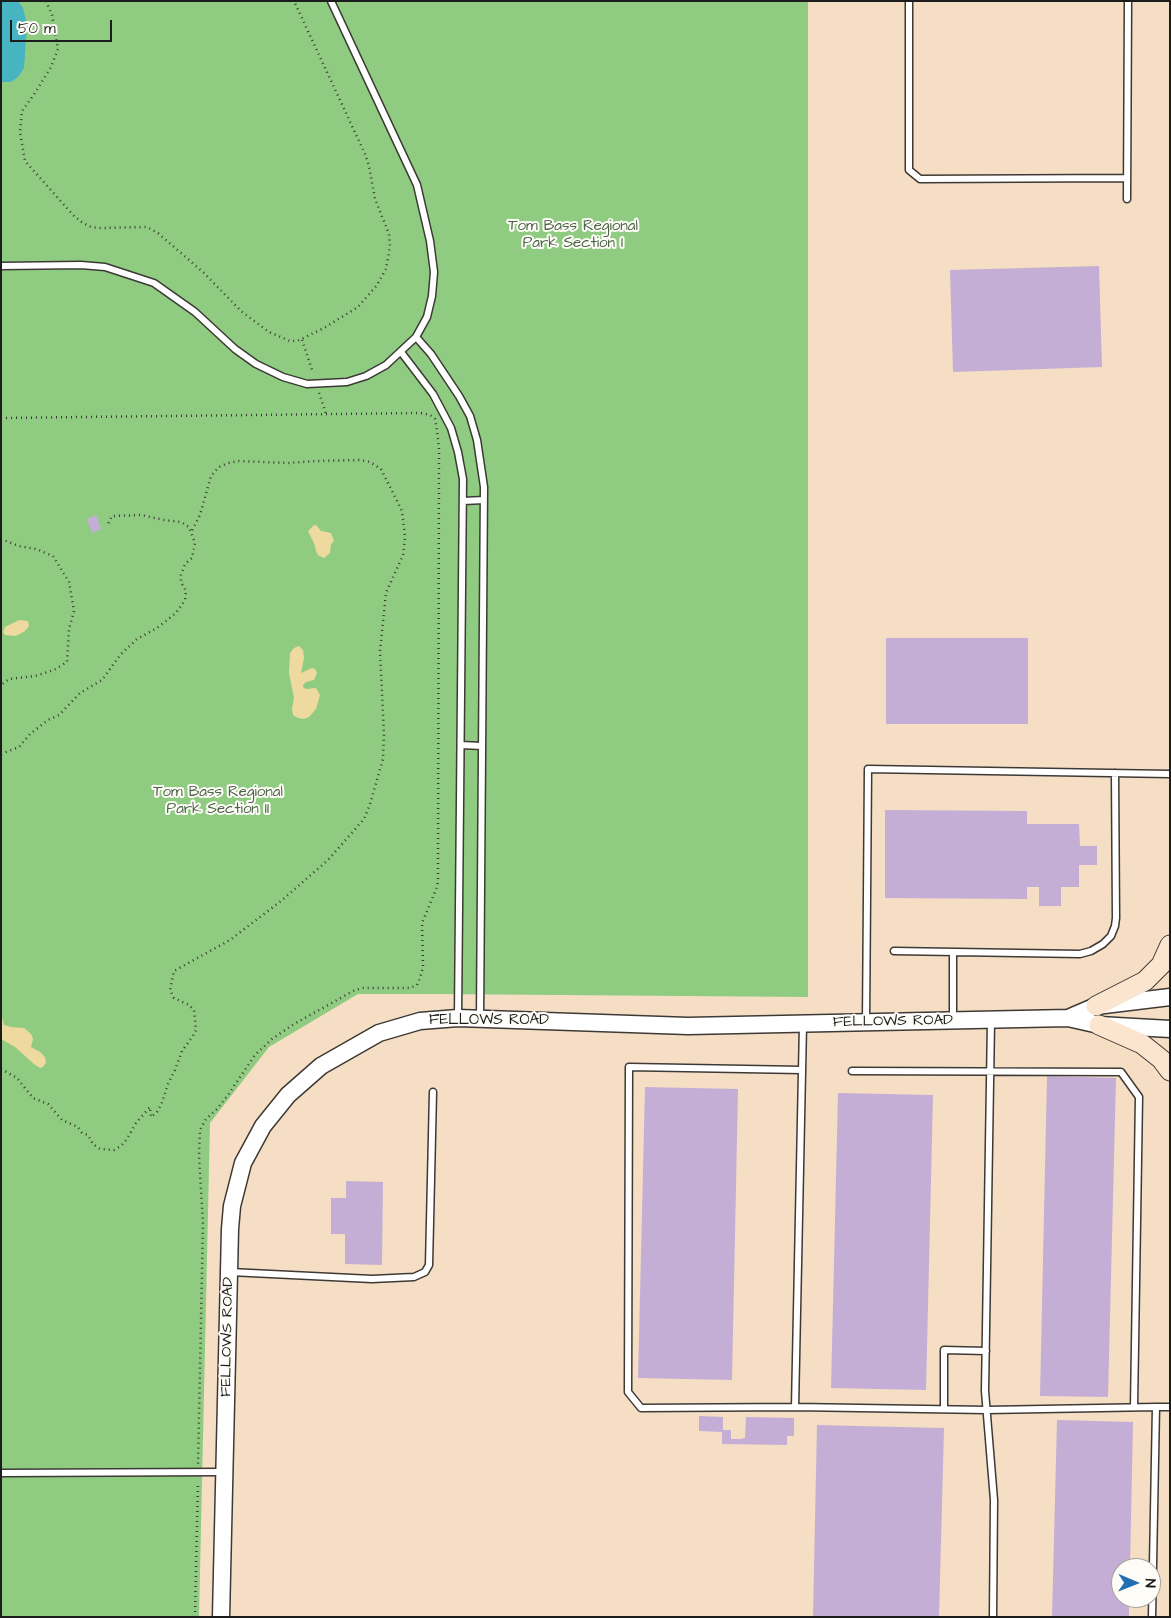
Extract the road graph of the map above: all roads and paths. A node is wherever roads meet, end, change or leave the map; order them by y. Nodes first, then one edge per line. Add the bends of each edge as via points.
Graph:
1 (46, 1) edge
2 (294, 1) edge
3 (330, 1) edge
4 (909, 1) edge
5 (1128, 1) edge
6 (1127, 178) junction
7 (1126, 199) dead end
8 (1, 266) edge
9 (416, 337) junction
10 (401, 352) junction
11 (1, 418) edge
12 (463, 500) junction
13 (484, 500) junction
14 (108, 524) dead end
15 (191, 533) junction
16 (1, 539) edge
17 (1, 685) edge
18 (461, 745) junction
19 (482, 746) junction
20 (1, 754) edge
21 (1115, 772) junction
22 (1170, 774) edge
23 (1170, 945) edge
24 (894, 951) dead end
25 (953, 952) junction
26 (1170, 997) edge
27 (1096, 1006) junction
28 (458, 1018) junction
29 (1068, 1018) junction
30 (480, 1019) junction
31 (991, 1020) junction
32 (953, 1021) junction
33 (866, 1022) junction
34 (803, 1024) junction
35 (1099, 1025) junction
36 (1170, 1029) edge
37 (1, 1069) edge
38 (802, 1070) junction
39 (990, 1071) junction
40 (1170, 1071) edge
41 (852, 1072) dead end
42 (433, 1092) dead end
43 (229, 1272) junction
44 (986, 1351) junction
45 (795, 1407) junction
46 (1134, 1407) junction
47 (1156, 1407) junction
48 (1170, 1407) edge
49 (944, 1409) junction
50 (987, 1410) junction
51 (198, 1472) junction
52 (224, 1472) junction
53 (1, 1473) edge
54 (195, 1617) edge
55 (221, 1617) edge
56 (993, 1617) edge
57 (1152, 1617) edge

1 - 2 path via 58,48 51,67 22,111 20,132 26,160 83,223 100,228 148,227 204,273 241,311 269,332 297,341 358,307 386,269 390,246 365,154
3 - 9 lane via 417,185 424,212 434,272 432,296
4 - 6 lane via 909,170 920,179
5 - 6 lane
6 - 7 lane
8 - 10 lane via 105,267 154,283 195,312 256,364 307,384 347,382 366,376
9 - 10 lane
9 - 13 lane via 460,396 470,416
10 - 12 lane via 433,394 452,428 463,479
11 - 51 path via 421,413 435,419 439,448 438,881 422,923 423,967 417,985 355,990 272,1039 255,1055 200,1130 203,1224
12 - 13 lane
12 - 18 lane
13 - 19 lane
14 - 15 path via 112,516 141,515 181,522 189,527
15 - 20 path via 195,543 192,558 185,564 181,575 185,600 176,613 137,639 102,680 80,693 58,715 30,734 19,748
15 - 37 path via 200,515 211,476 228,463 360,460 381,469 402,511 405,537 403,555 386,593 380,651 383,759 370,804 364,819 328,860 281,901 230,940 174,971 170,990 174,998 194,1010 196,1030 182,1051 157,1112 151,1117 150,1107 121,1146 114,1150 100,1149 78,1127 62,1120 48,1104 33,1098 17,1078
16 - 17 path via 53,556 69,582 74,611 69,629 67,662 54,670 9,679
18 - 19 lane
18 - 28 lane
19 - 30 lane
21 - 22 lane
21 - 25 lane via 1116,918 1111,936 1091,951 1080,954
21 - 33 lane via 868,769
23 - 27 main road via 1161,965 1145,981
24 - 25 lane
25 - 32 lane
26 - 27 street, FELLOWS ROAD
27 - 29 street, FELLOWS ROAD
28 - 30 street, FELLOWS ROAD
28 - 43 street, FELLOWS ROAD via 420,1021 379,1033 321,1066 279,1105 253,1142 243,1163 231,1221
29 - 31 street, FELLOWS ROAD
29 - 35 street, FELLOWS ROAD
30 - 34 street, FELLOWS ROAD via 688,1026
31 - 32 street, FELLOWS ROAD
31 - 39 lane
32 - 33 street, FELLOWS ROAD
33 - 34 street, FELLOWS ROAD
34 - 38 lane
35 - 36 street, FELLOWS ROAD
35 - 40 main road via 1142,1044
38 - 45 lane
38 - 45 lane via 628,1067 628,1392 641,1408
39 - 41 lane
39 - 44 lane
39 - 46 lane via 1121,1072 1139,1097
42 - 43 lane via 429,1264 425,1272 414,1277 372,1279
43 - 52 street, FELLOWS ROAD
44 - 49 lane via 944,1350
44 - 50 lane
45 - 49 lane
46 - 47 lane
46 - 50 lane
47 - 48 lane
47 - 57 lane
49 - 50 lane
50 - 56 lane via 994,1500
51 - 52 lane
51 - 53 lane
51 - 54 path
52 - 55 street, FELLOWS ROAD

